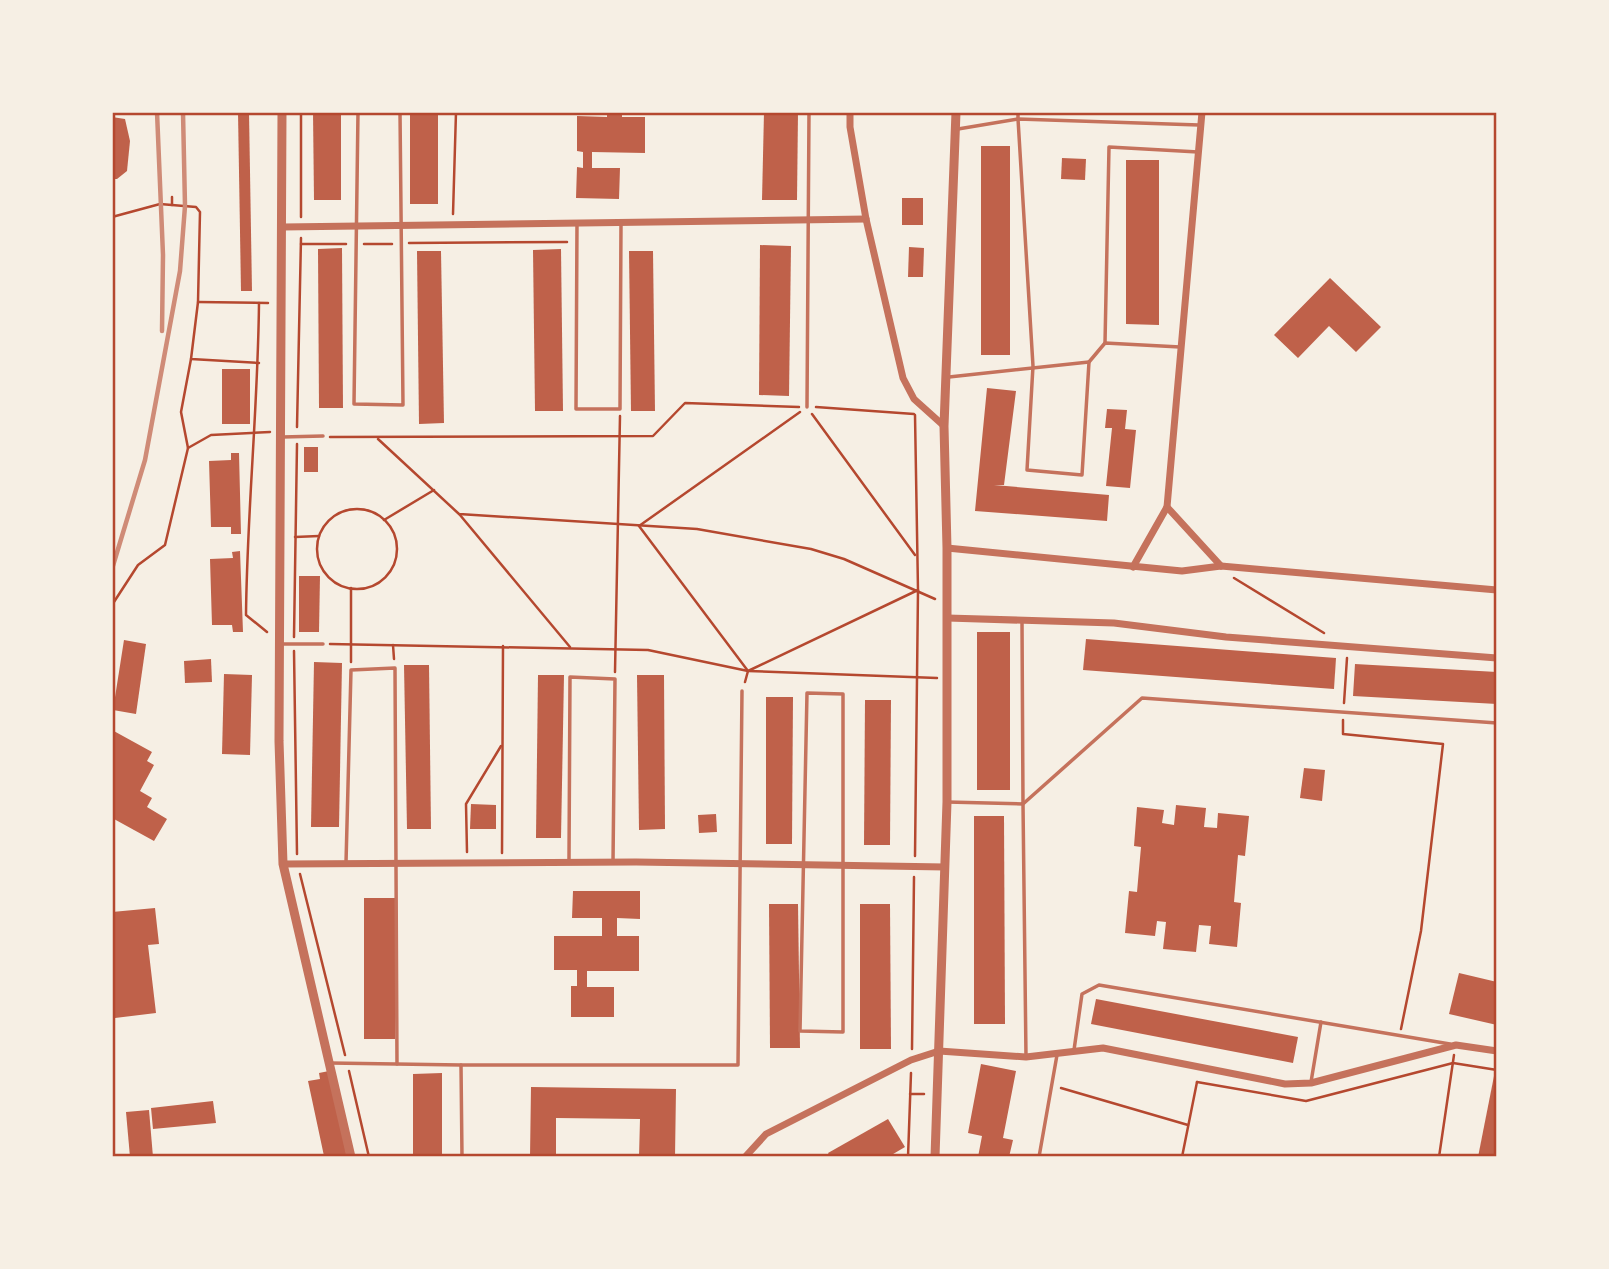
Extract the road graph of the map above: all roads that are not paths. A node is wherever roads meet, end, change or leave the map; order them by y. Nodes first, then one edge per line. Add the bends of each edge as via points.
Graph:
1 (282, 112) edge
2 (358, 112) edge
3 (400, 112) edge
4 (809, 112) edge
5 (850, 112) edge
6 (956, 112) edge
7 (1018, 112) edge
8 (1202, 112) edge
9 (1018, 119) junction
10 (1201, 125) junction
11 (956, 129) junction
12 (1200, 152) junction
13 (808, 219) junction
14 (866, 219) junction
15 (621, 222) junction
16 (577, 223) junction
17 (401, 225) junction
18 (356, 226) junction
19 (283, 227) junction
20 (1105, 343) junction
21 (1182, 347) junction
22 (1089, 362) junction
23 (1033, 366) junction
24 (946, 377) junction
25 (807, 407) road end
26 (944, 426) junction
27 (323, 436) road end
28 (280, 437) junction
29 (1167, 507) junction
30 (947, 548) junction
31 (1221, 566) junction
32 (1133, 567) junction
33 (1497, 590) edge
34 (947, 618) junction
35 (1022, 620) junction
36 (280, 644) junction
37 (324, 644) road end
38 (1497, 658) edge
39 (742, 691) road end
40 (1497, 723) edge
41 (947, 802) junction
42 (1023, 804) junction
43 (569, 862) junction
44 (612, 862) junction
45 (346, 863) junction
46 (395, 863) junction
47 (739, 863) junction
48 (283, 864) junction
49 (804, 864) junction
50 (843, 865) junction
51 (945, 867) junction
52 (1321, 1022) junction
53 (1456, 1045) junction
54 (1074, 1050) junction
55 (939, 1051) junction
56 (1497, 1051) edge
57 (1057, 1053) junction
58 (1026, 1057) junction
59 (329, 1063) junction
60 (397, 1064) junction
61 (461, 1065) junction
62 (1311, 1083) junction
63 (351, 1157) edge
64 (462, 1157) edge
65 (745, 1157) edge
66 (934, 1157) edge
67 (1039, 1157) edge

1 - 19 street
2 - 18 lane
3 - 17 lane
4 - 13 lane
5 - 14 street
6 - 11 street
7 - 9 lane
8 - 10 street
9 - 10 lane
9 - 11 lane
9 - 23 lane
10 - 12 street
11 - 24 street
12 - 20 lane via 1109,147
12 - 21 street
13 - 14 street
13 - 15 street
13 - 25 lane
14 - 26 street via 903,378 914,399
15 - 16 street
15 - 16 lane via 620,409 576,409
16 - 17 street
17 - 18 street
17 - 18 lane via 403,405 354,404
18 - 19 street
19 - 28 street
20 - 21 lane
20 - 22 lane
21 - 29 street
22 - 23 lane
22 - 23 lane via 1082,475 1027,470
23 - 24 lane
24 - 26 street
26 - 30 street
27 - 28 lane
28 - 36 street
29 - 31 street
29 - 32 street
30 - 32 street
30 - 34 street
31 - 32 street via 1182,571
31 - 33 street
34 - 35 street
34 - 41 street
35 - 38 street via 1114,623
35 - 42 lane
36 - 37 lane
36 - 48 street
39 - 47 lane
40 - 42 lane via 1142,698
41 - 42 lane
41 - 51 street
42 - 58 lane
43 - 44 street
43 - 44 lane via 570,677 615,679
43 - 46 street
44 - 47 street
45 - 46 street
45 - 46 lane via 351,670 395,667
45 - 48 street
46 - 60 lane
47 - 49 street
47 - 61 lane via 738,1065
48 - 59 street
49 - 50 street
49 - 50 lane via 800,1031 843,1032
49 - 50 lane via 807,693 843,694
50 - 51 street
51 - 55 street
52 - 53 lane
52 - 54 lane via 1099,985 1082,995
52 - 62 lane
53 - 56 street
53 - 62 street
54 - 57 street
54 - 62 street via 1103,1048 1286,1084
55 - 58 street
55 - 65 street via 911,1060 766,1134
55 - 66 street
57 - 58 street
57 - 67 lane
59 - 60 lane
59 - 63 street
60 - 61 lane
61 - 64 lane

